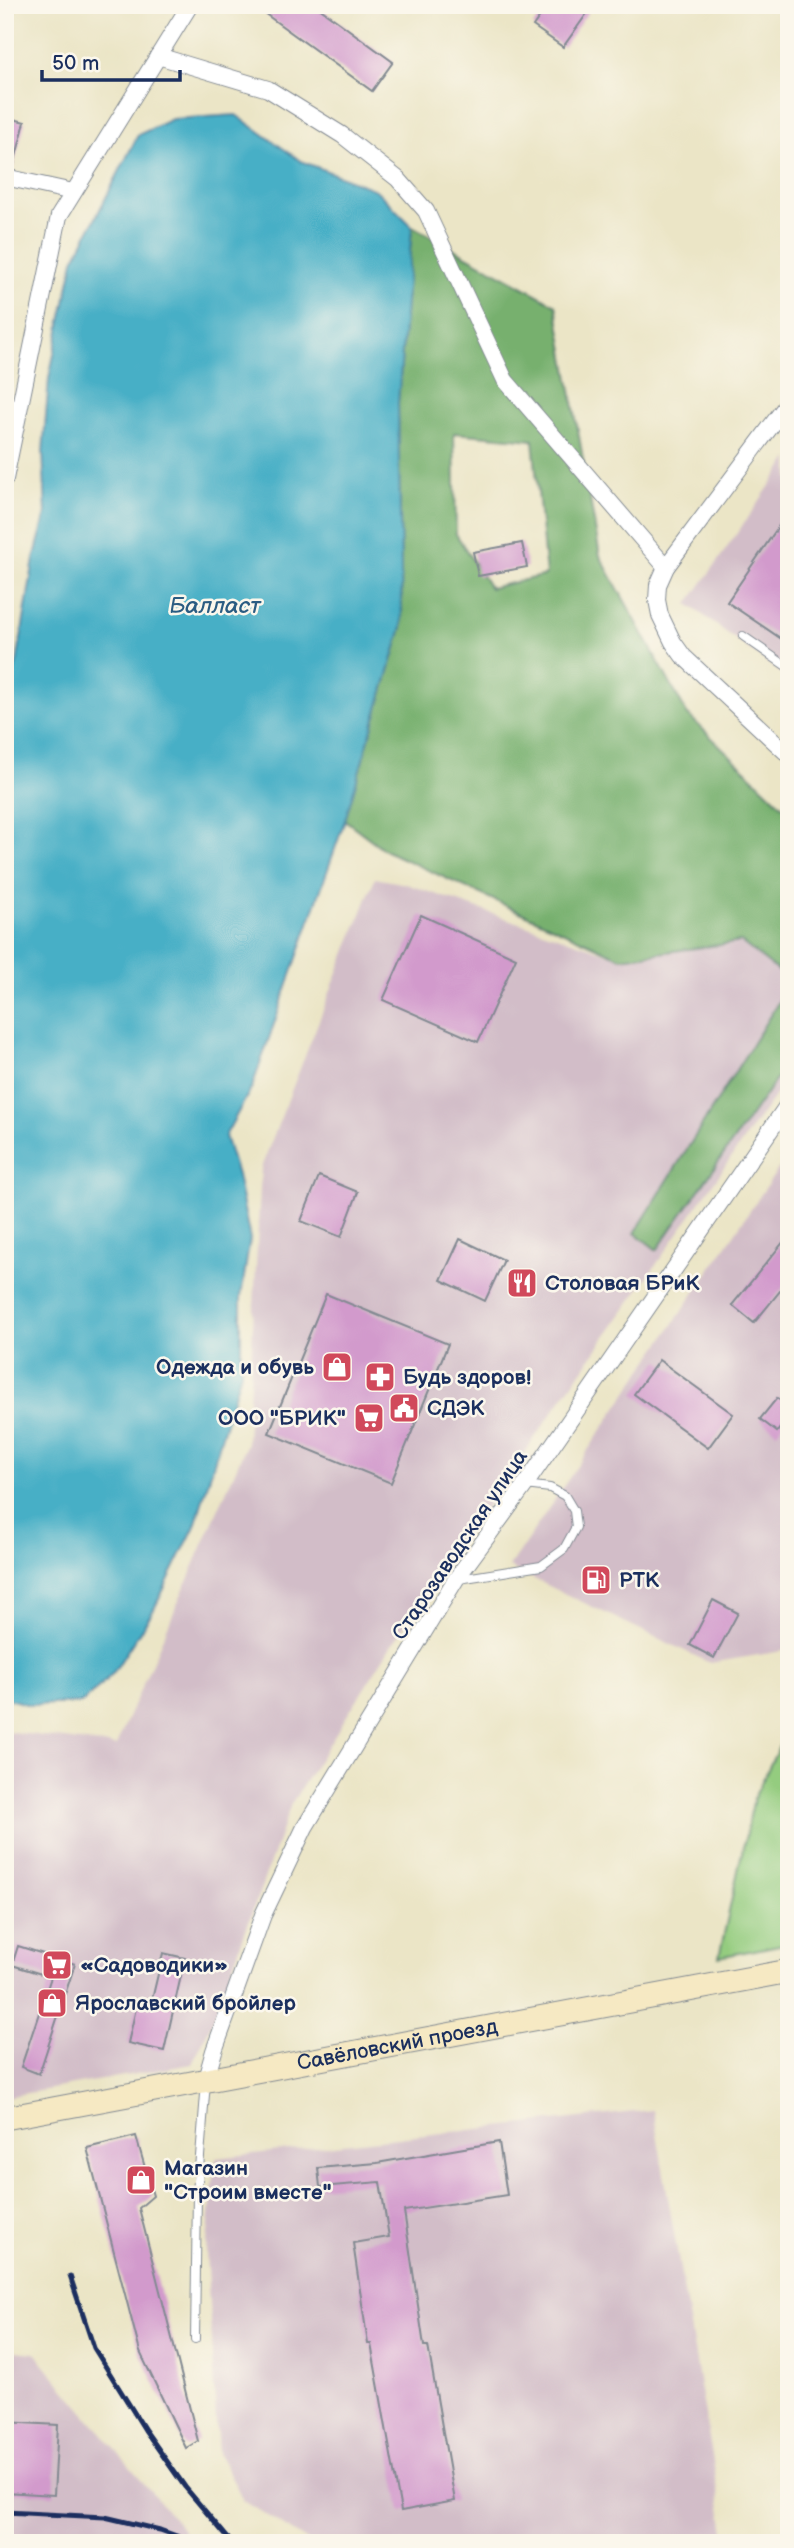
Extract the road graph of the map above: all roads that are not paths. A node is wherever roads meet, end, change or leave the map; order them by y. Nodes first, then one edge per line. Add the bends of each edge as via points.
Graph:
1 (190, 5) edge
2 (158, 56) junction
3 (5, 177) edge
4 (73, 192) junction
5 (789, 402) edge
6 (5, 479) edge
7 (666, 567) junction
8 (743, 636) dead end
9 (789, 668) edge
10 (789, 755) edge
11 (789, 1103) edge
12 (526, 1485) junction
13 (456, 1579) junction
14 (789, 1971) edge
15 (206, 2079) junction
16 (5, 2118) edge
17 (195, 2339) dead end

1 - 2 street
2 - 4 street
2 - 7 street via 268,89 342,135 398,179 426,211 505,380
3 - 4 street
4 - 6 street via 59,216
5 - 7 street
7 - 10 street via 657,600 673,642
8 - 9 lane
11 - 12 street, Старозаводская улица
12 - 13 street, Старозаводская улица
12 - 13 lane via 550,1488 565,1496 574,1511 576,1527 564,1549 541,1566
13 - 15 street, Старозаводская улица via 305,1827 263,1915
14 - 15 main road, Савёловский проезд
15 - 16 main road, Савёловский проезд
15 - 17 lane via 197,2193

